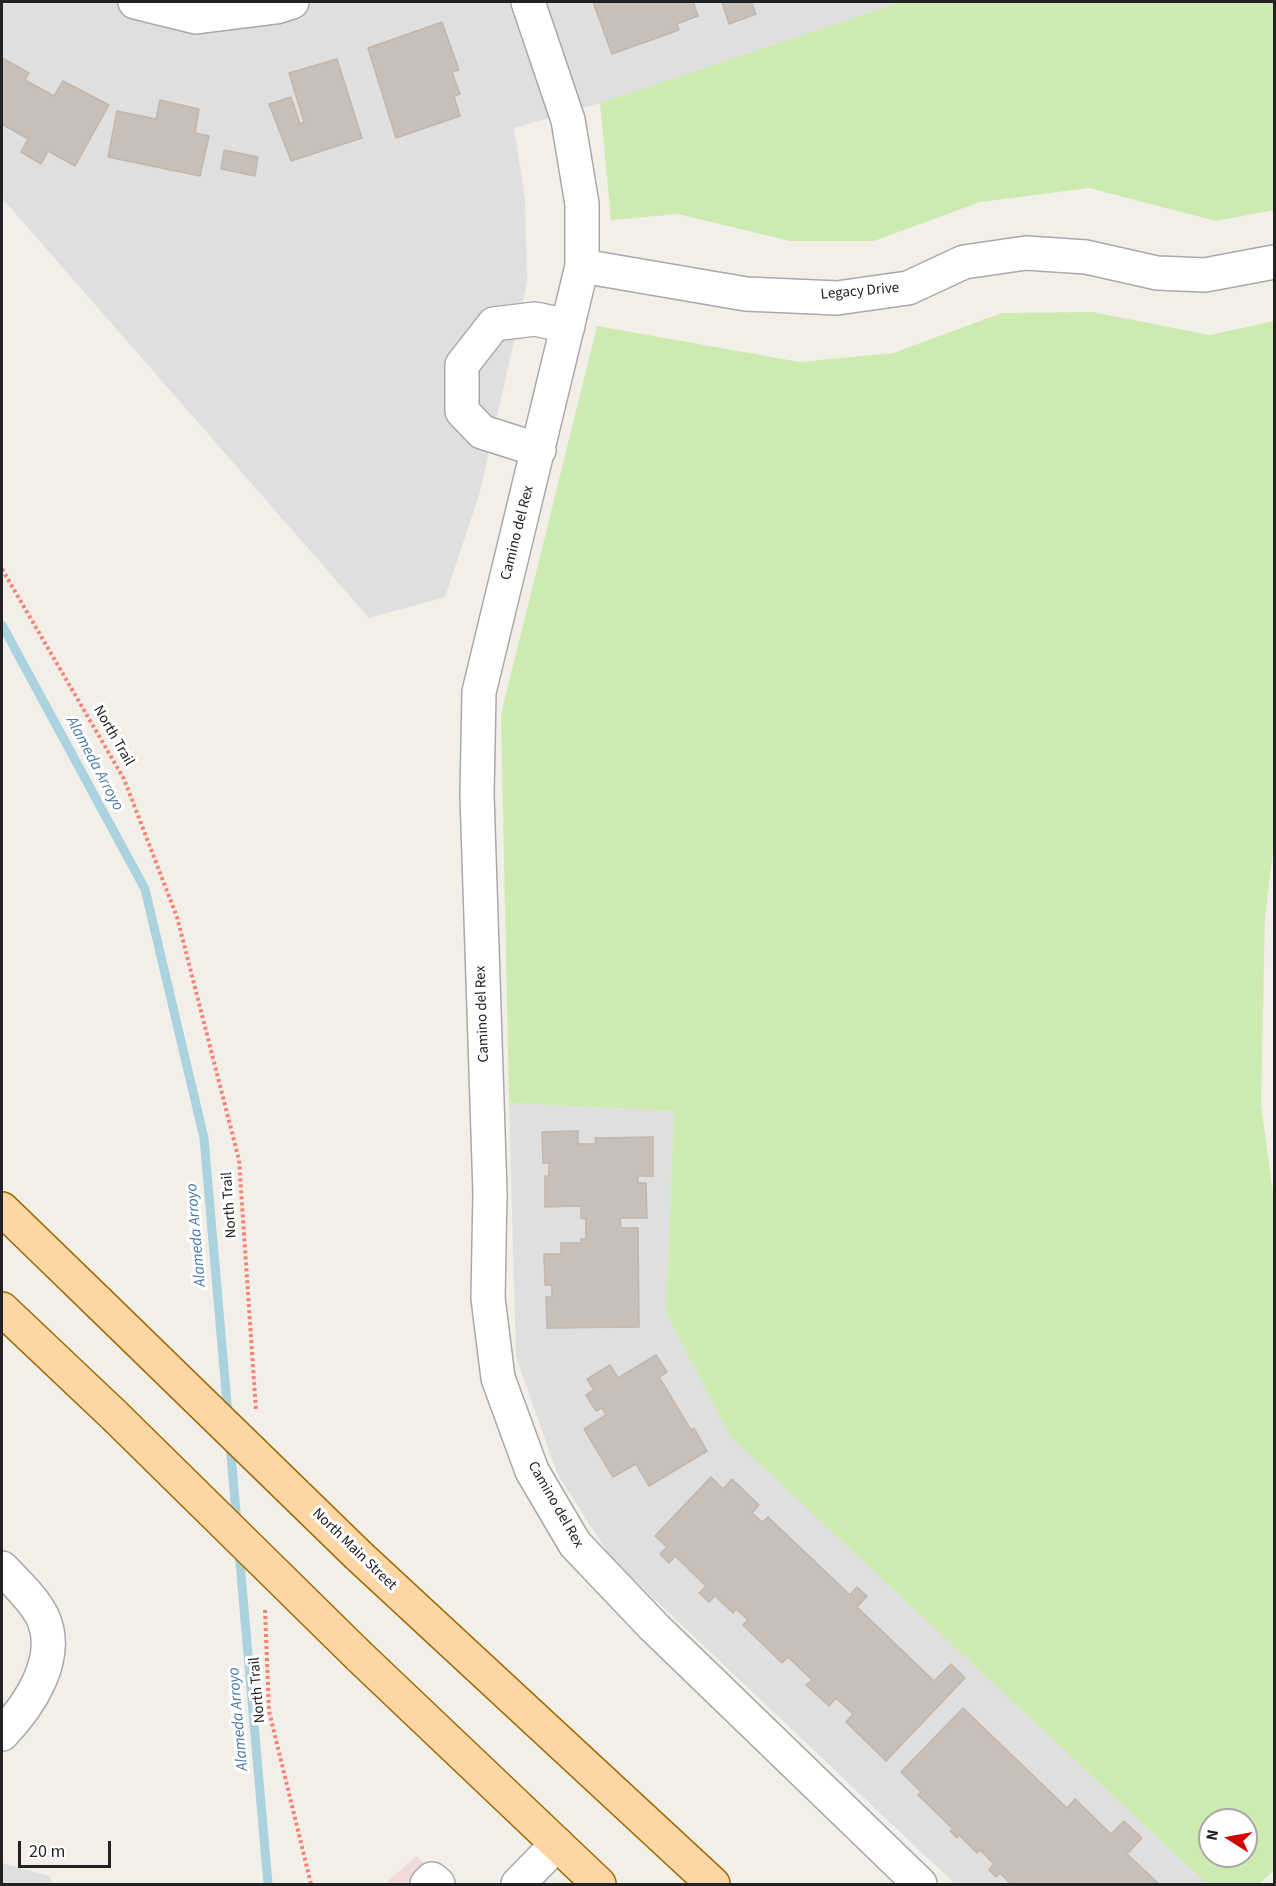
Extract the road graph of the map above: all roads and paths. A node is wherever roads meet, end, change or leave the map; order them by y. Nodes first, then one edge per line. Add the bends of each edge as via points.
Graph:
1 (135, 2) edge
2 (292, 2) edge
3 (528, 2) edge
4 (1275, 261) edge
5 (582, 266) junction
6 (568, 326) junction
7 (539, 450) junction
8 (2, 569) edge
9 (2, 1209) edge
10 (2, 1309) edge
11 (256, 1416) dead end
12 (4, 1575) edge
13 (265, 1605) dead end
14 (2, 1734) edge
15 (557, 1844) junction
16 (310, 1884) edge
17 (427, 1884) edge
18 (438, 1884) edge
19 (518, 1884) edge
20 (599, 1884) edge
21 (713, 1884) edge
22 (920, 1884) edge

1 - 2 street via 196,17 276,8
3 - 5 street, Camino del Rex via 568,120 582,204
4 - 5 street, Legacy Drive via 1205,275 1157,273 1086,257 1026,253 964,262 908,288 837,298 746,294
5 - 6 street, Camino del Rex
6 - 7 street, Camino del Rex
6 - 7 street via 535,319 494,324 462,364 462,411 482,432
7 - 22 street, Camino del Rex via 479,692 478,830 490,1193 488,1298 498,1378 532,1472 575,1544 654,1627
8 - 11 path, North Trail via 124,779 177,917 239,1160
9 - 21 main road, North Main Street, bridge via 358,1555
10 - 15 main road, bridge
12 - 14 street via 43,1617 49,1642 44,1669 22,1713
13 - 16 path, North Trail via 269,1712
15 - 19 street
15 - 20 main road
17 - 18 street via 432,1879

